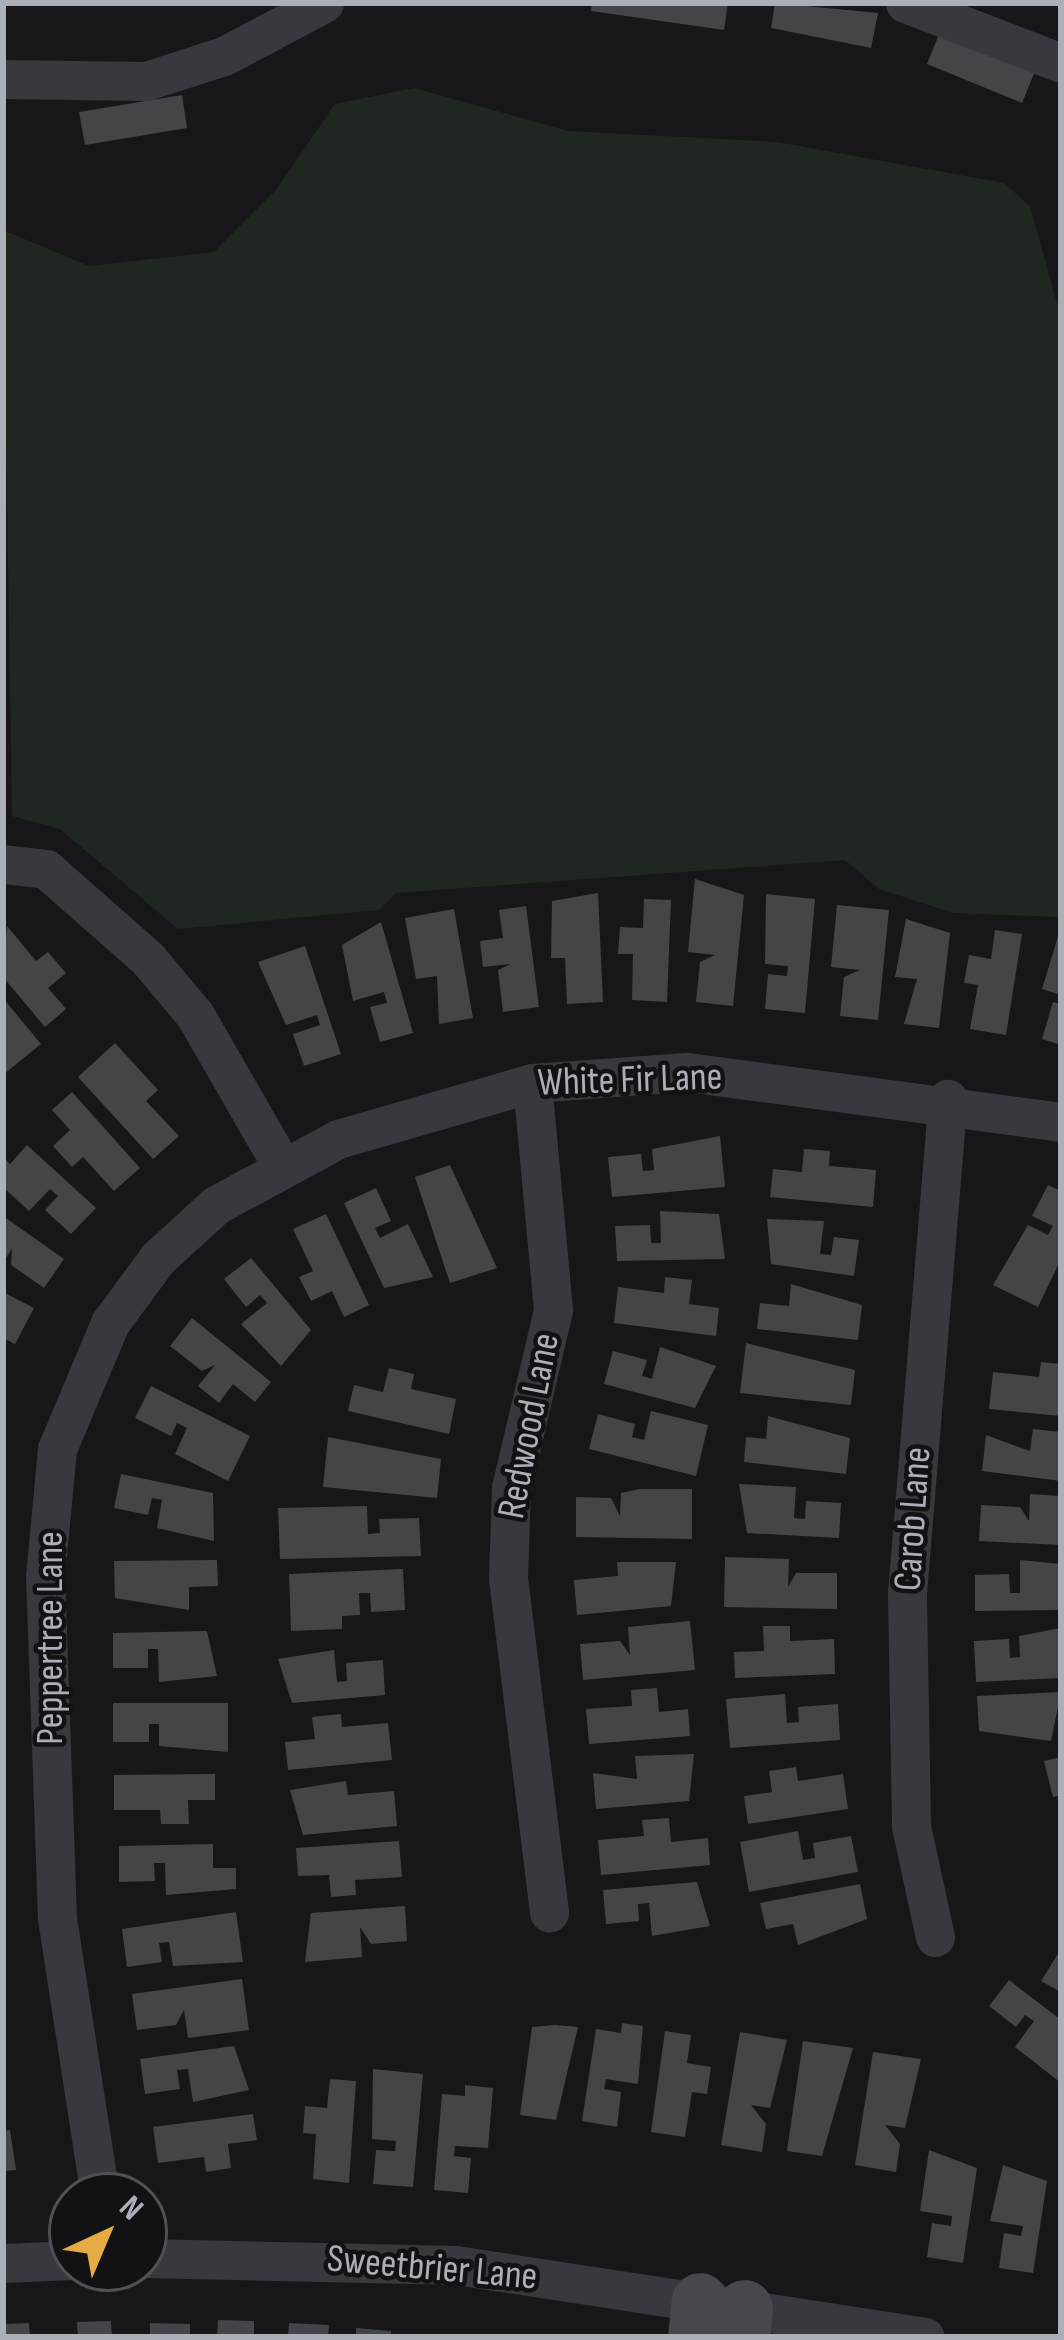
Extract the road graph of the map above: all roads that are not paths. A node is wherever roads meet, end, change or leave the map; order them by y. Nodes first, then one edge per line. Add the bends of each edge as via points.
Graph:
1 (324, 3) edge
2 (905, 3) edge
3 (1061, 63) edge
4 (3, 79) edge
5 (3, 864) edge
6 (532, 1083) junction
7 (948, 1099) junction
8 (1061, 1122) edge
9 (282, 1166) junction
10 (549, 1912) dead end
11 (935, 1937) dead end
12 (96, 2172) edge
13 (168, 2259) edge
14 (48, 2261) edge
15 (3, 2263) edge
16 (720, 2317) edge
17 (924, 2337) edge

1 - 4 street via 224,56 146,81
2 - 3 street
5 - 9 street via 46,869 148,959 195,1015
6 - 7 street, White Fir Lane via 687,1072
6 - 9 street, White Fir Lane via 396,1119
6 - 10 street, Redwood Lane via 553,1310 511,1487 508,1578
7 - 8 street, White Fir Lane
7 - 11 street, Carob Lane via 908,1592 910,1826
9 - 12 street, Peppertree Lane via 216,1204 158,1258 110,1323 57,1449 45,1576 57,1918
13 - 16 street, Sweetbrier Lane via 456,2265
14 - 15 street
16 - 17 street, Sweetbrier Lane

